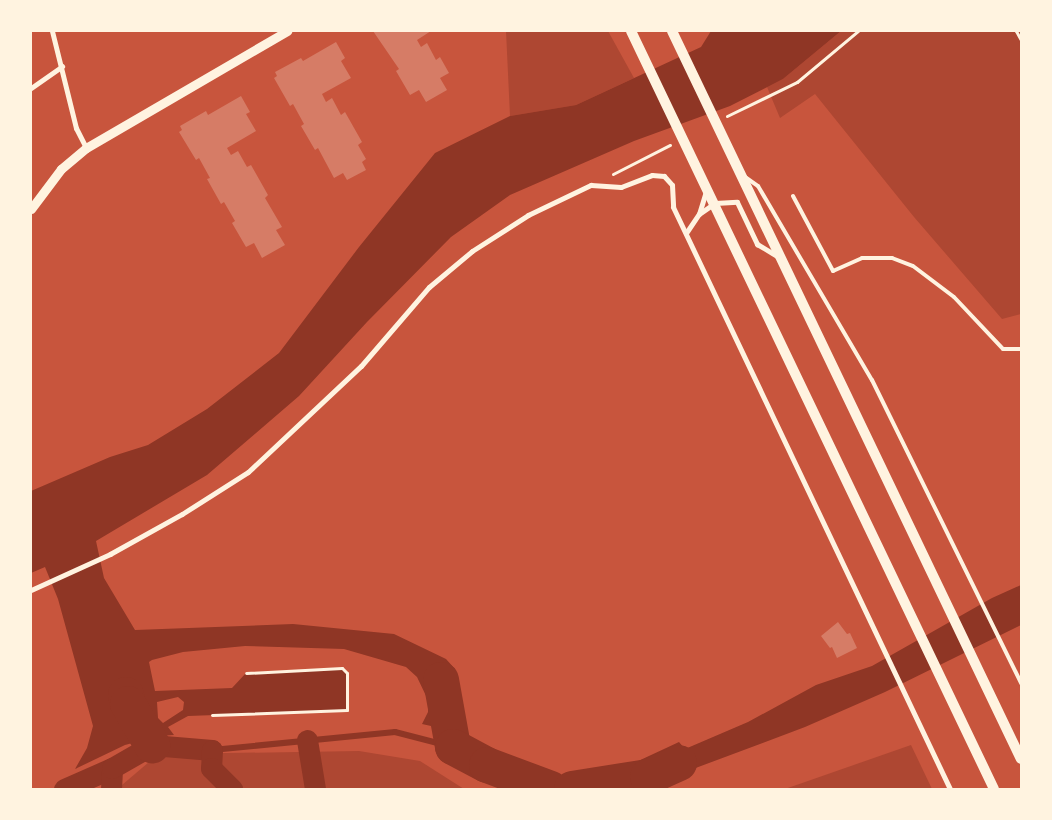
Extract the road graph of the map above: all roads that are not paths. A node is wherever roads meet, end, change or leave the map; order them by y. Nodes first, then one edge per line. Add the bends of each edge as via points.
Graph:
1 (52, 31) edge
2 (287, 31) edge
3 (631, 31) edge
4 (672, 31) edge
5 (62, 66) junction
6 (31, 88) edge
7 (86, 148) junction
8 (741, 174) junction
9 (707, 188) junction
10 (794, 196) dead end
11 (714, 203) junction
12 (31, 209) edge
13 (699, 214) junction
14 (686, 234) junction
15 (780, 257) junction
16 (1021, 349) edge
17 (31, 590) edge
18 (1021, 683) edge
19 (1021, 759) edge
20 (950, 789) edge
21 (994, 789) edge

1 - 5 street
2 - 7 street
3 - 9 main road
4 - 8 main road
5 - 6 street
5 - 7 street via 76,128
7 - 12 street via 61,169
8 - 15 main road
8 - 18 lane via 758,186 872,380
9 - 11 main road
9 - 13 street
10 - 16 lane via 833,271 862,258 892,258 913,266 954,298 1004,349
11 - 13 street
11 - 15 street via 737,202 757,244
11 - 21 main road
13 - 14 street
14 - 17 street via 673,207 672,185 664,176 652,175 621,187 591,185 528,214 472,251 429,287 361,366 248,472 110,554
14 - 20 street
15 - 19 main road

